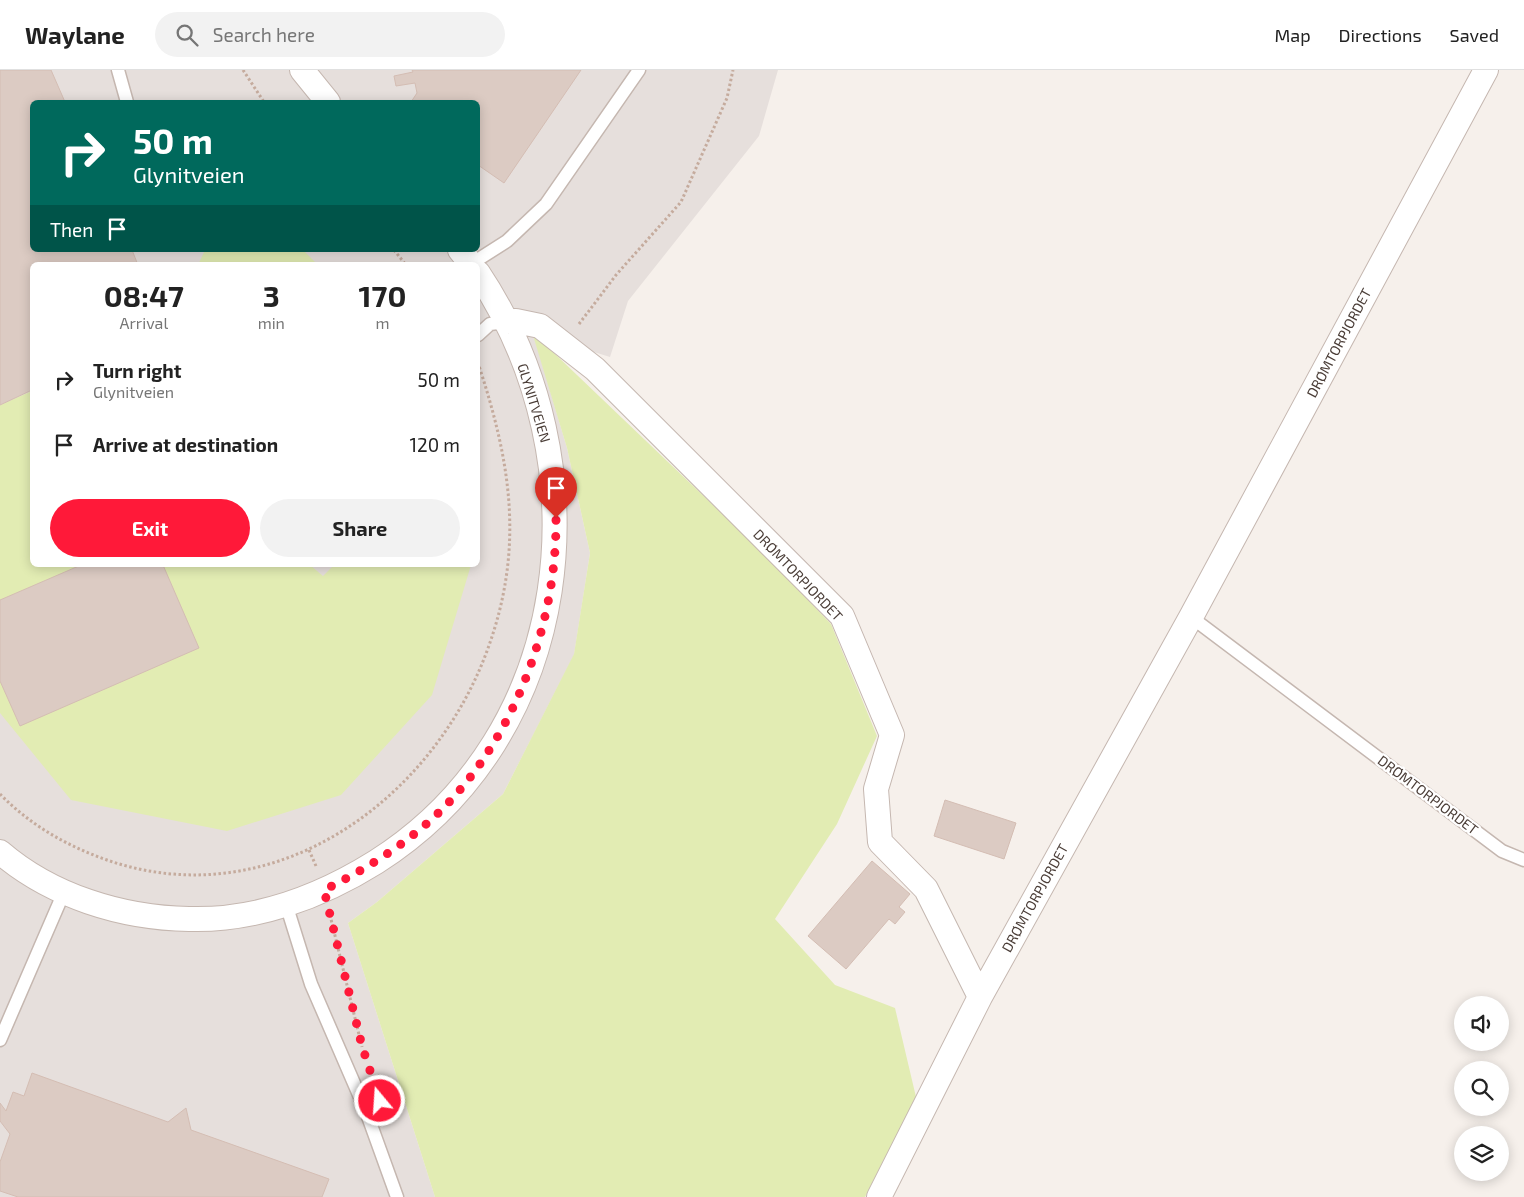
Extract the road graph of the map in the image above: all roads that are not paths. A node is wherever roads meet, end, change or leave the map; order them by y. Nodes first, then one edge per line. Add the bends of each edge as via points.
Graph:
1 (118, 70) edge
2 (302, 70) edge
3 (639, 70) edge
4 (1486, 70) edge
5 (126, 100) edge
6 (326, 100) edge
7 (472, 262) edge
8 (480, 279) edge
9 (506, 322) junction
10 (480, 334) edge
11 (1191, 617) junction
12 (0, 852) edge
13 (1524, 860) edge
14 (64, 892) junction
15 (286, 904) junction
16 (980, 997) junction
17 (0, 1040) edge
18 (397, 1197) edge
19 (879, 1197) edge

1 - 5 lane
2 - 6 street
3 - 7 lane via 546,204 507,241
4 - 11 street, DRØMTORPJORDET
8 - 9 street, GLYNITVEIEN
9 - 10 lane via 490,324
9 - 15 street, GLYNITVEIEN via 540,412 552,474 555,513 554,558 541,632 520,691 480,764 450,801 389,854 324,890
9 - 16 street, DRØMTORPJORDET via 528,322 540,326 595,370 842,616 892,735 876,789 880,842 926,889
11 - 13 lane, DRØMTORPJORDET via 1502,851
11 - 16 street, DRØMTORPJORDET
12 - 14 street, GLYNITVEIEN
14 - 15 street, GLYNITVEIEN via 131,913 178,919 230,917
14 - 17 lane
15 - 18 lane via 311,984 366,1111
16 - 19 street, DRØMTORPJORDET

